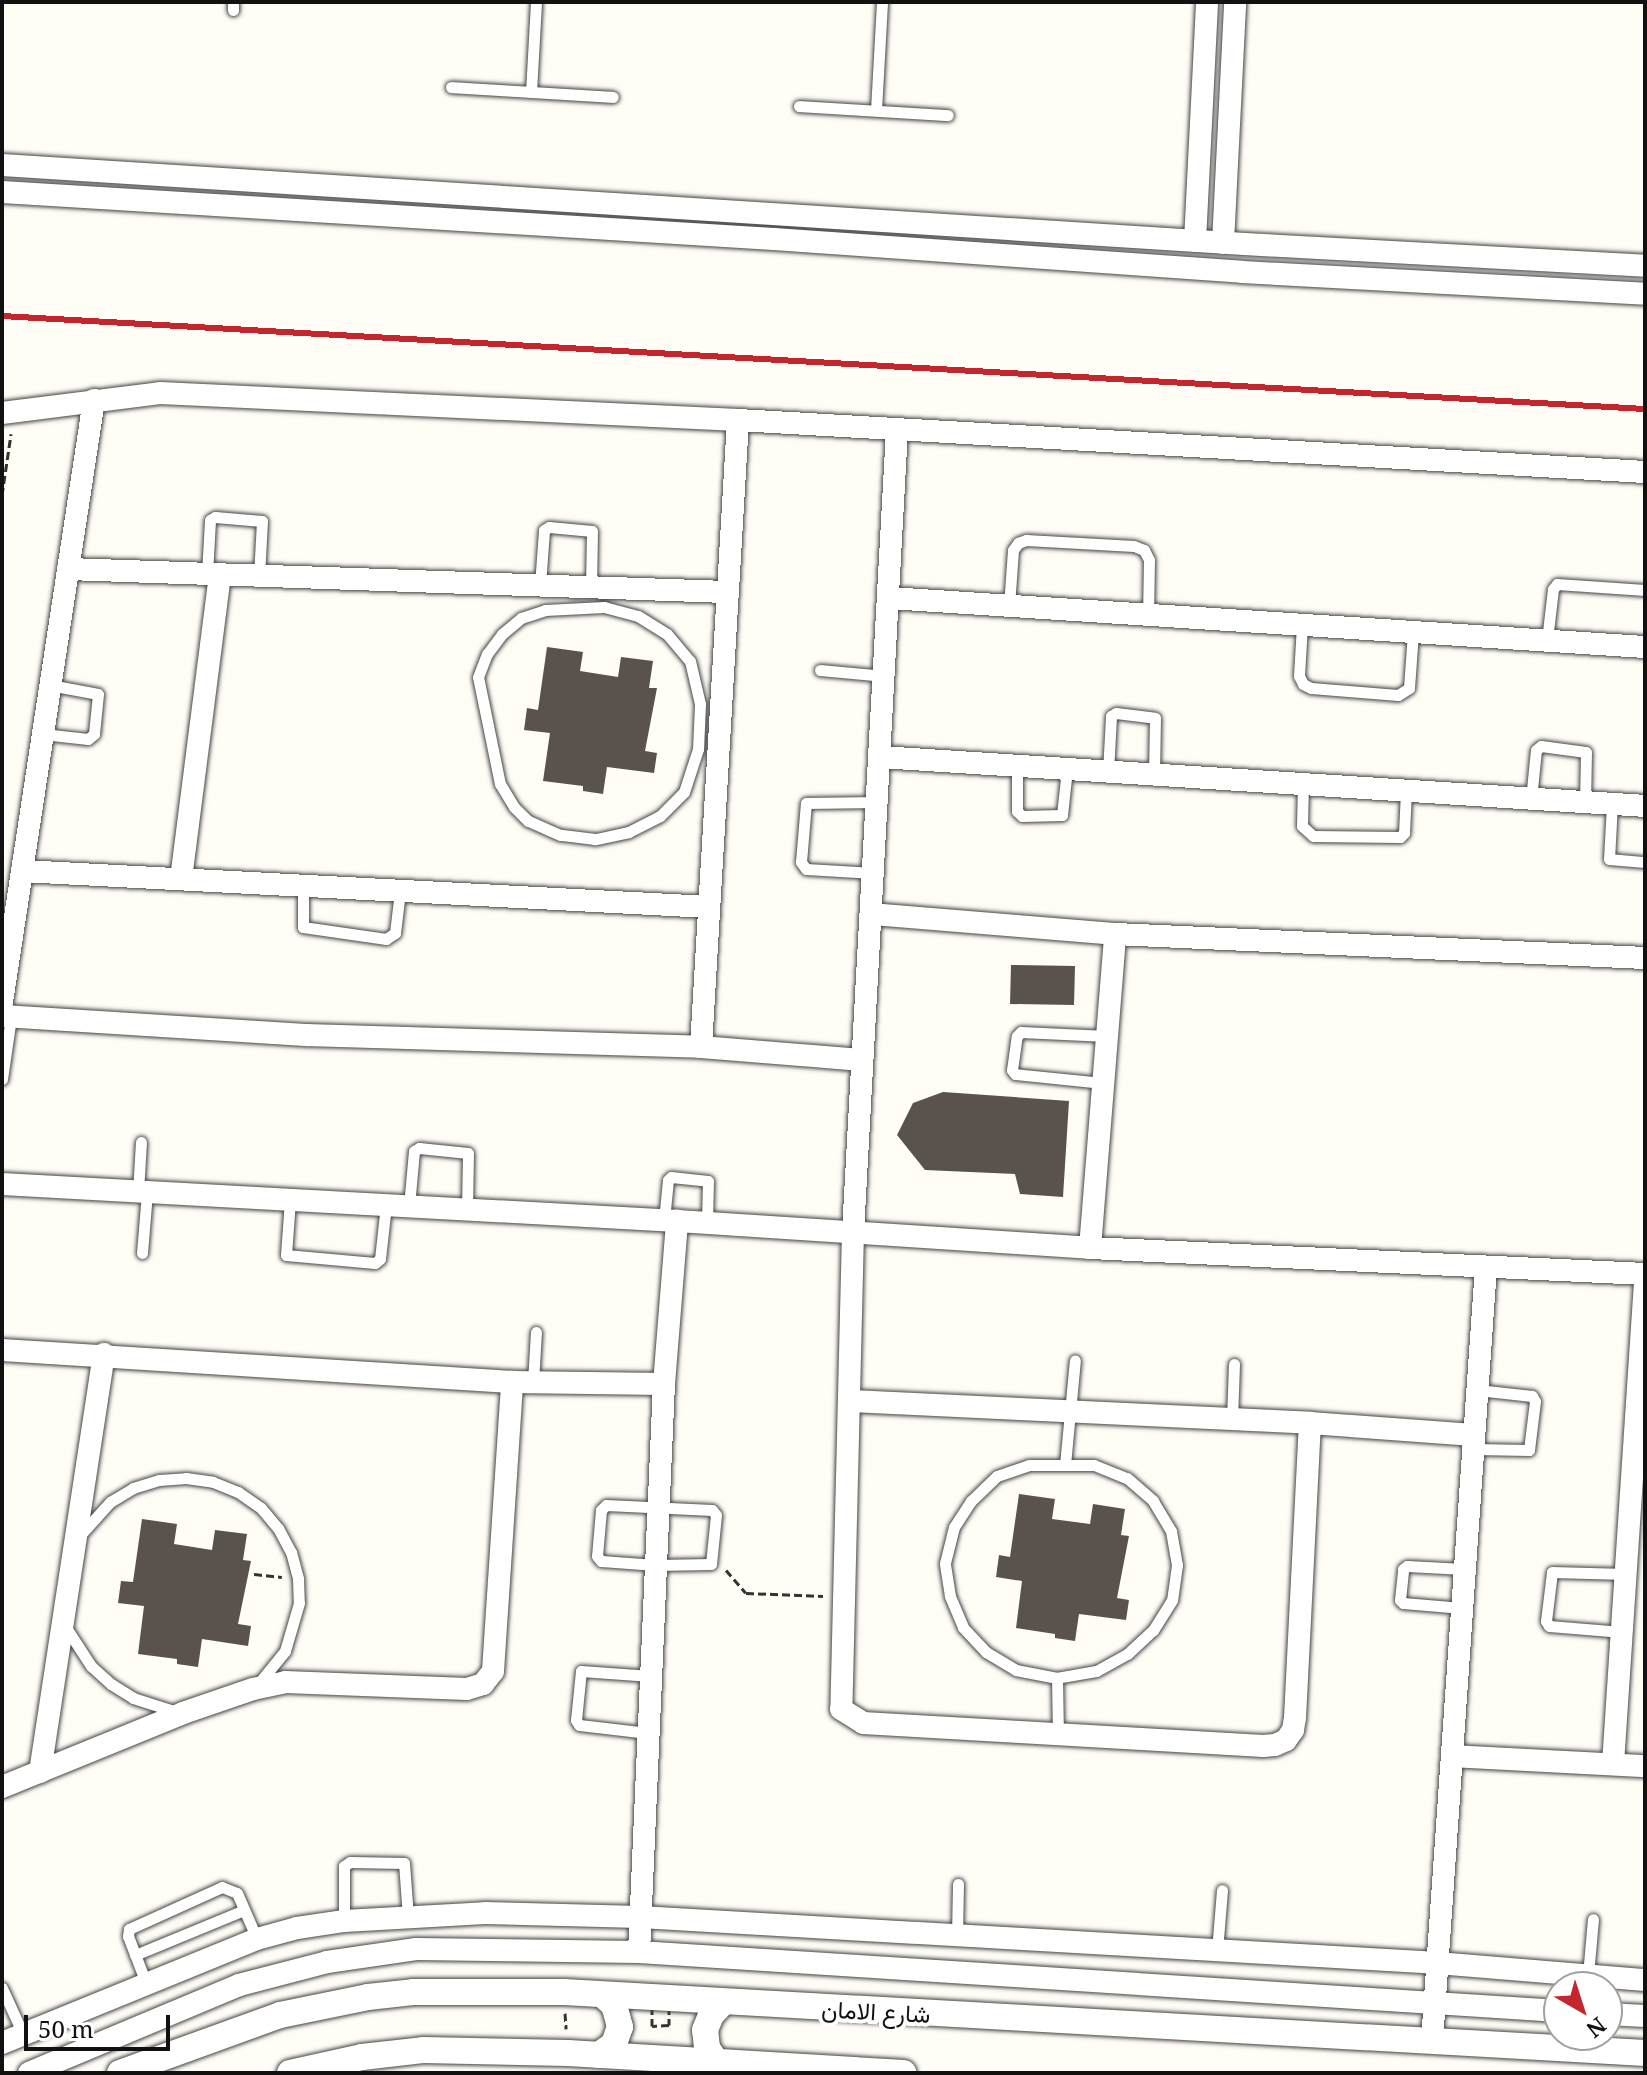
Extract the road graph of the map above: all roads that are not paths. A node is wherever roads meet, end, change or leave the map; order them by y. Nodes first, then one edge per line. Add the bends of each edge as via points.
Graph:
1 (536, 2) edge
2 (882, 2) edge
3 (1207, 2) edge
4 (1235, 2) edge
5 (451, 87) dead end
6 (531, 92) junction
7 (613, 97) dead end
8 (799, 106) dead end
9 (876, 110) junction
10 (948, 115) dead end
11 (2, 165) edge
12 (2, 192) edge
13 (1195, 241) junction
14 (1234, 244) junction
15 (1645, 266) edge
16 (1242, 272) junction
17 (1645, 294) edge
18 (94, 400) junction
19 (8, 412) edge
20 (738, 420) junction
21 (897, 430) junction
22 (1645, 472) edge
23 (68, 569) junction
24 (214, 574) junction
25 (259, 576) junction
26 (540, 585) junction
27 (1645, 590) edge
28 (728, 592) junction
29 (577, 594) junction
30 (889, 598) junction
31 (1009, 606) junction
32 (1148, 615) junction
33 (1302, 625) junction
34 (1413, 632) junction
35 (1547, 640) junction
36 (1645, 647) edge
37 (820, 670) dead end
38 (885, 676) junction
39 (50, 685) junction
40 (709, 730) junction
41 (43, 734) junction
42 (880, 757) junction
43 (1017, 766) junction
44 (1067, 769) junction
45 (1108, 772) junction
46 (1154, 775) junction
47 (1303, 784) junction
48 (1406, 791) junction
49 (1531, 799) junction
50 (878, 802) junction
51 (1585, 802) junction
52 (1612, 804) junction
53 (1645, 806) edge
54 (1645, 862) edge
55 (22, 871) junction
56 (874, 873) junction
57 (181, 879) junction
58 (303, 885) junction
59 (400, 891) junction
60 (709, 907) junction
61 (872, 914) junction
62 (1115, 934) junction
63 (1645, 958) edge
64 (5, 1012) edge
65 (1107, 1036) junction
66 (701, 1047) junction
67 (861, 1060) junction
68 (2, 1079) edge
69 (1103, 1083) junction
70 (141, 1142) dead end
71 (2, 1184) edge
72 (143, 1192) junction
73 (290, 1200) junction
74 (386, 1205) junction
75 (409, 1206) junction
76 (467, 1209) junction
77 (671, 1220) junction
78 (707, 1223) junction
79 (853, 1232) junction
80 (1090, 1248) junction
81 (142, 1253) dead end
82 (1486, 1267) junction
83 (1645, 1276) edge
84 (536, 1332) dead end
85 (2, 1350) edge
86 (104, 1354) junction
87 (1075, 1360) dead end
88 (1234, 1364) dead end
89 (522, 1382) junction
90 (664, 1384) junction
91 (1477, 1390) junction
92 (851, 1401) junction
93 (1071, 1410) junction
94 (1232, 1419) junction
95 (1310, 1423) junction
96 (1640, 1438) edge
97 (1473, 1442) junction
98 (1065, 1465) junction
99 (658, 1507) junction
100 (75, 1543) junction
101 (656, 1565) junction
102 (1464, 1569) junction
103 (1626, 1574) junction
104 (1462, 1608) junction
105 (63, 1622) junction
106 (1622, 1632) junction
107 (651, 1676) junction
108 (1057, 1678) junction
109 (253, 1689) junction
110 (183, 1713) junction
111 (648, 1733) junction
112 (1058, 1734) junction
113 (1452, 1756) junction
114 (1613, 1764) junction
115 (1645, 1766) edge
116 (40, 1772) junction
117 (2, 1787) edge
118 (958, 1884) dead end
119 (1222, 1890) dead end
120 (244, 1910) junction
121 (408, 1917) junction
122 (640, 1917) junction
123 (1593, 1919) dead end
124 (344, 1921) junction
125 (957, 1936) junction
126 (257, 1939) junction
127 (1217, 1951) junction
128 (639, 1952) junction
129 (135, 1955) junction
130 (1437, 1963) junction
131 (1543, 1971) edge
132 (1588, 1971) edge
133 (1623, 1978) edge
134 (1645, 1980) edge
135 (146, 1983) junction
136 (2, 1988) edge
137 (603, 1995) junction
138 (722, 2003) junction
139 (1435, 2004) junction
140 (1543, 2010) edge
141 (7, 2011) edge
142 (1623, 2015) edge
143 (1645, 2016) edge
144 (12, 2038) edge
145 (1432, 2041) junction
146 (1645, 2053) edge
147 (599, 2055) junction
148 (717, 2063) junction
149 (29, 2073) edge
150 (120, 2073) edge
151 (290, 2073) edge
152 (903, 2073) edge

1 - 6 lane
2 - 9 lane
3 - 13 street
4 - 14 street
5 - 6 lane
6 - 7 lane
8 - 9 lane
9 - 10 lane
11 - 13 street
12 - 16 street
13 - 14 street
14 - 15 street
14 - 16 street
16 - 17 street
18 - 19 street
18 - 20 street via 160,393
18 - 23 street
20 - 21 street
20 - 28 street
21 - 22 street
21 - 30 street
23 - 24 street
23 - 39 street
24 - 25 street
24 - 25 lane via 210,520 215,517 262,521
24 - 57 street
25 - 26 street
26 - 29 street
26 - 29 lane via 544,530 592,531
27 - 35 lane via 1557,584
28 - 29 street
28 - 40 street
29 - 40 lane via 638,616 667,634 690,661
29 - 40 lane via 521,618 494,644 478,677 500,784 528,821 560,835 595,839 649,822 684,792
30 - 31 street
30 - 38 street
31 - 32 street
31 - 32 lane via 1018,543 1134,546 1149,560
32 - 33 street
33 - 34 street
33 - 34 lane via 1303,684 1398,695 1409,688
34 - 35 street
35 - 36 street
37 - 38 lane
38 - 42 street
39 - 41 street
39 - 41 lane via 98,694 94,734 88,739
40 - 60 street
41 - 55 street
42 - 43 street
42 - 50 street
43 - 44 street
43 - 44 lane via 1017,811 1022,816 1062,815
44 - 45 street
45 - 46 street
45 - 46 lane via 1111,716 1116,713 1155,718
46 - 47 street
47 - 48 street
47 - 48 lane via 1302,826 1313,836 1400,837
48 - 49 street
49 - 51 street
49 - 51 lane via 1536,750 1541,746 1586,752
50 - 56 street
50 - 56 lane via 806,803 801,862 806,869
51 - 52 street
52 - 53 street
52 - 54 lane via 1609,859
55 - 57 street
55 - 64 street
56 - 61 street
57 - 58 street
58 - 59 street
58 - 59 lane via 303,927 386,939 395,933
59 - 60 street
60 - 66 street
61 - 62 street
61 - 67 street
62 - 63 street
62 - 65 street
64 - 66 street via 306,1035
64 - 68 lane
65 - 69 street
65 - 69 lane via 1021,1032 1012,1070
66 - 67 street
67 - 79 street
69 - 80 street
70 - 72 lane
71 - 72 street
72 - 73 street
72 - 81 lane
73 - 74 street
73 - 74 lane via 286,1255 375,1263 380,1259
74 - 75 street
75 - 76 street
75 - 76 lane via 414,1151 419,1148 468,1153
76 - 77 street
77 - 78 street
77 - 78 lane via 671,1177 708,1181
77 - 90 street
78 - 79 street
79 - 80 street
79 - 92 street
80 - 82 street
82 - 83 street
82 - 91 street
83 - 96 street
84 - 89 lane
85 - 86 street
86 - 89 street
86 - 100 street
87 - 93 lane
88 - 94 lane
89 - 90 street
89 - 109 street via 489,1678 467,1689 285,1682
90 - 99 street
91 - 97 street
91 - 97 lane via 1532,1396 1535,1401 1529,1450
92 - 93 street
92 - 112 street via 841,1709 863,1723
93 - 94 street
93 - 98 lane
94 - 95 street
95 - 97 street
95 - 112 street via 1295,1718 1286,1740 1263,1746
96 - 103 street
97 - 102 street
98 - 108 lane via 1094,1465 1127,1478 1153,1501 1171,1531 1177,1565 1172,1600 1153,1630 1127,1654 1096,1671
98 - 108 lane via 1029,1465 997,1476 954,1527 945,1563 950,1596 963,1627 986,1652 1016,1670
99 - 101 street
99 - 101 lane via 715,1512 711,1564
99 - 101 lane via 603,1507 597,1556 601,1561
100 - 105 street
100 - 109 lane via 110,1502 159,1480 213,1482 261,1508 291,1552 299,1603 290,1639 271,1672
101 - 107 street
102 - 104 street
102 - 104 lane via 1404,1567 1400,1600
103 - 106 street
103 - 106 lane via 1552,1572 1546,1621 1549,1626
104 - 113 street
105 - 110 lane via 75,1646 111,1684 133,1698
105 - 116 street
106 - 114 street
107 - 111 street
107 - 111 lane via 581,1671 576,1720 579,1725
108 - 112 lane
109 - 110 street
110 - 116 street
111 - 122 street
113 - 114 street
113 - 130 street
114 - 115 street
116 - 117 street
118 - 125 lane
119 - 127 lane
120 - 126 lane
120 - 129 lane
120 - 129 lane via 237,1893 222,1887 134,1924 128,1936
121 - 122 street
121 - 124 street
121 - 124 lane via 404,1863 350,1862 344,1866
122 - 125 street
122 - 128 street
123 - 132 lane
124 - 126 street
125 - 127 street
126 - 135 street
127 - 130 street
128 - 139 street
128 - 149 street via 416,1949 327,1962 239,1985
129 - 135 lane
130 - 131 street
130 - 139 street
133 - 134 street
135 - 144 street
136 - 141 lane
137 - 138 street, شارع الامان
137 - 147 street via 614,2005 620,2027 614,2044
137 - 150 street, شارع الامان via 413,1992 354,1999 238,2028
138 - 145 street, شارع الامان
138 - 148 street via 705,2030 707,2048
139 - 140 street
139 - 145 street
141 - 144 lane
142 - 143 street
145 - 146 street, شارع الامان
147 - 148 street
147 - 151 street via 423,2050
148 - 152 street

